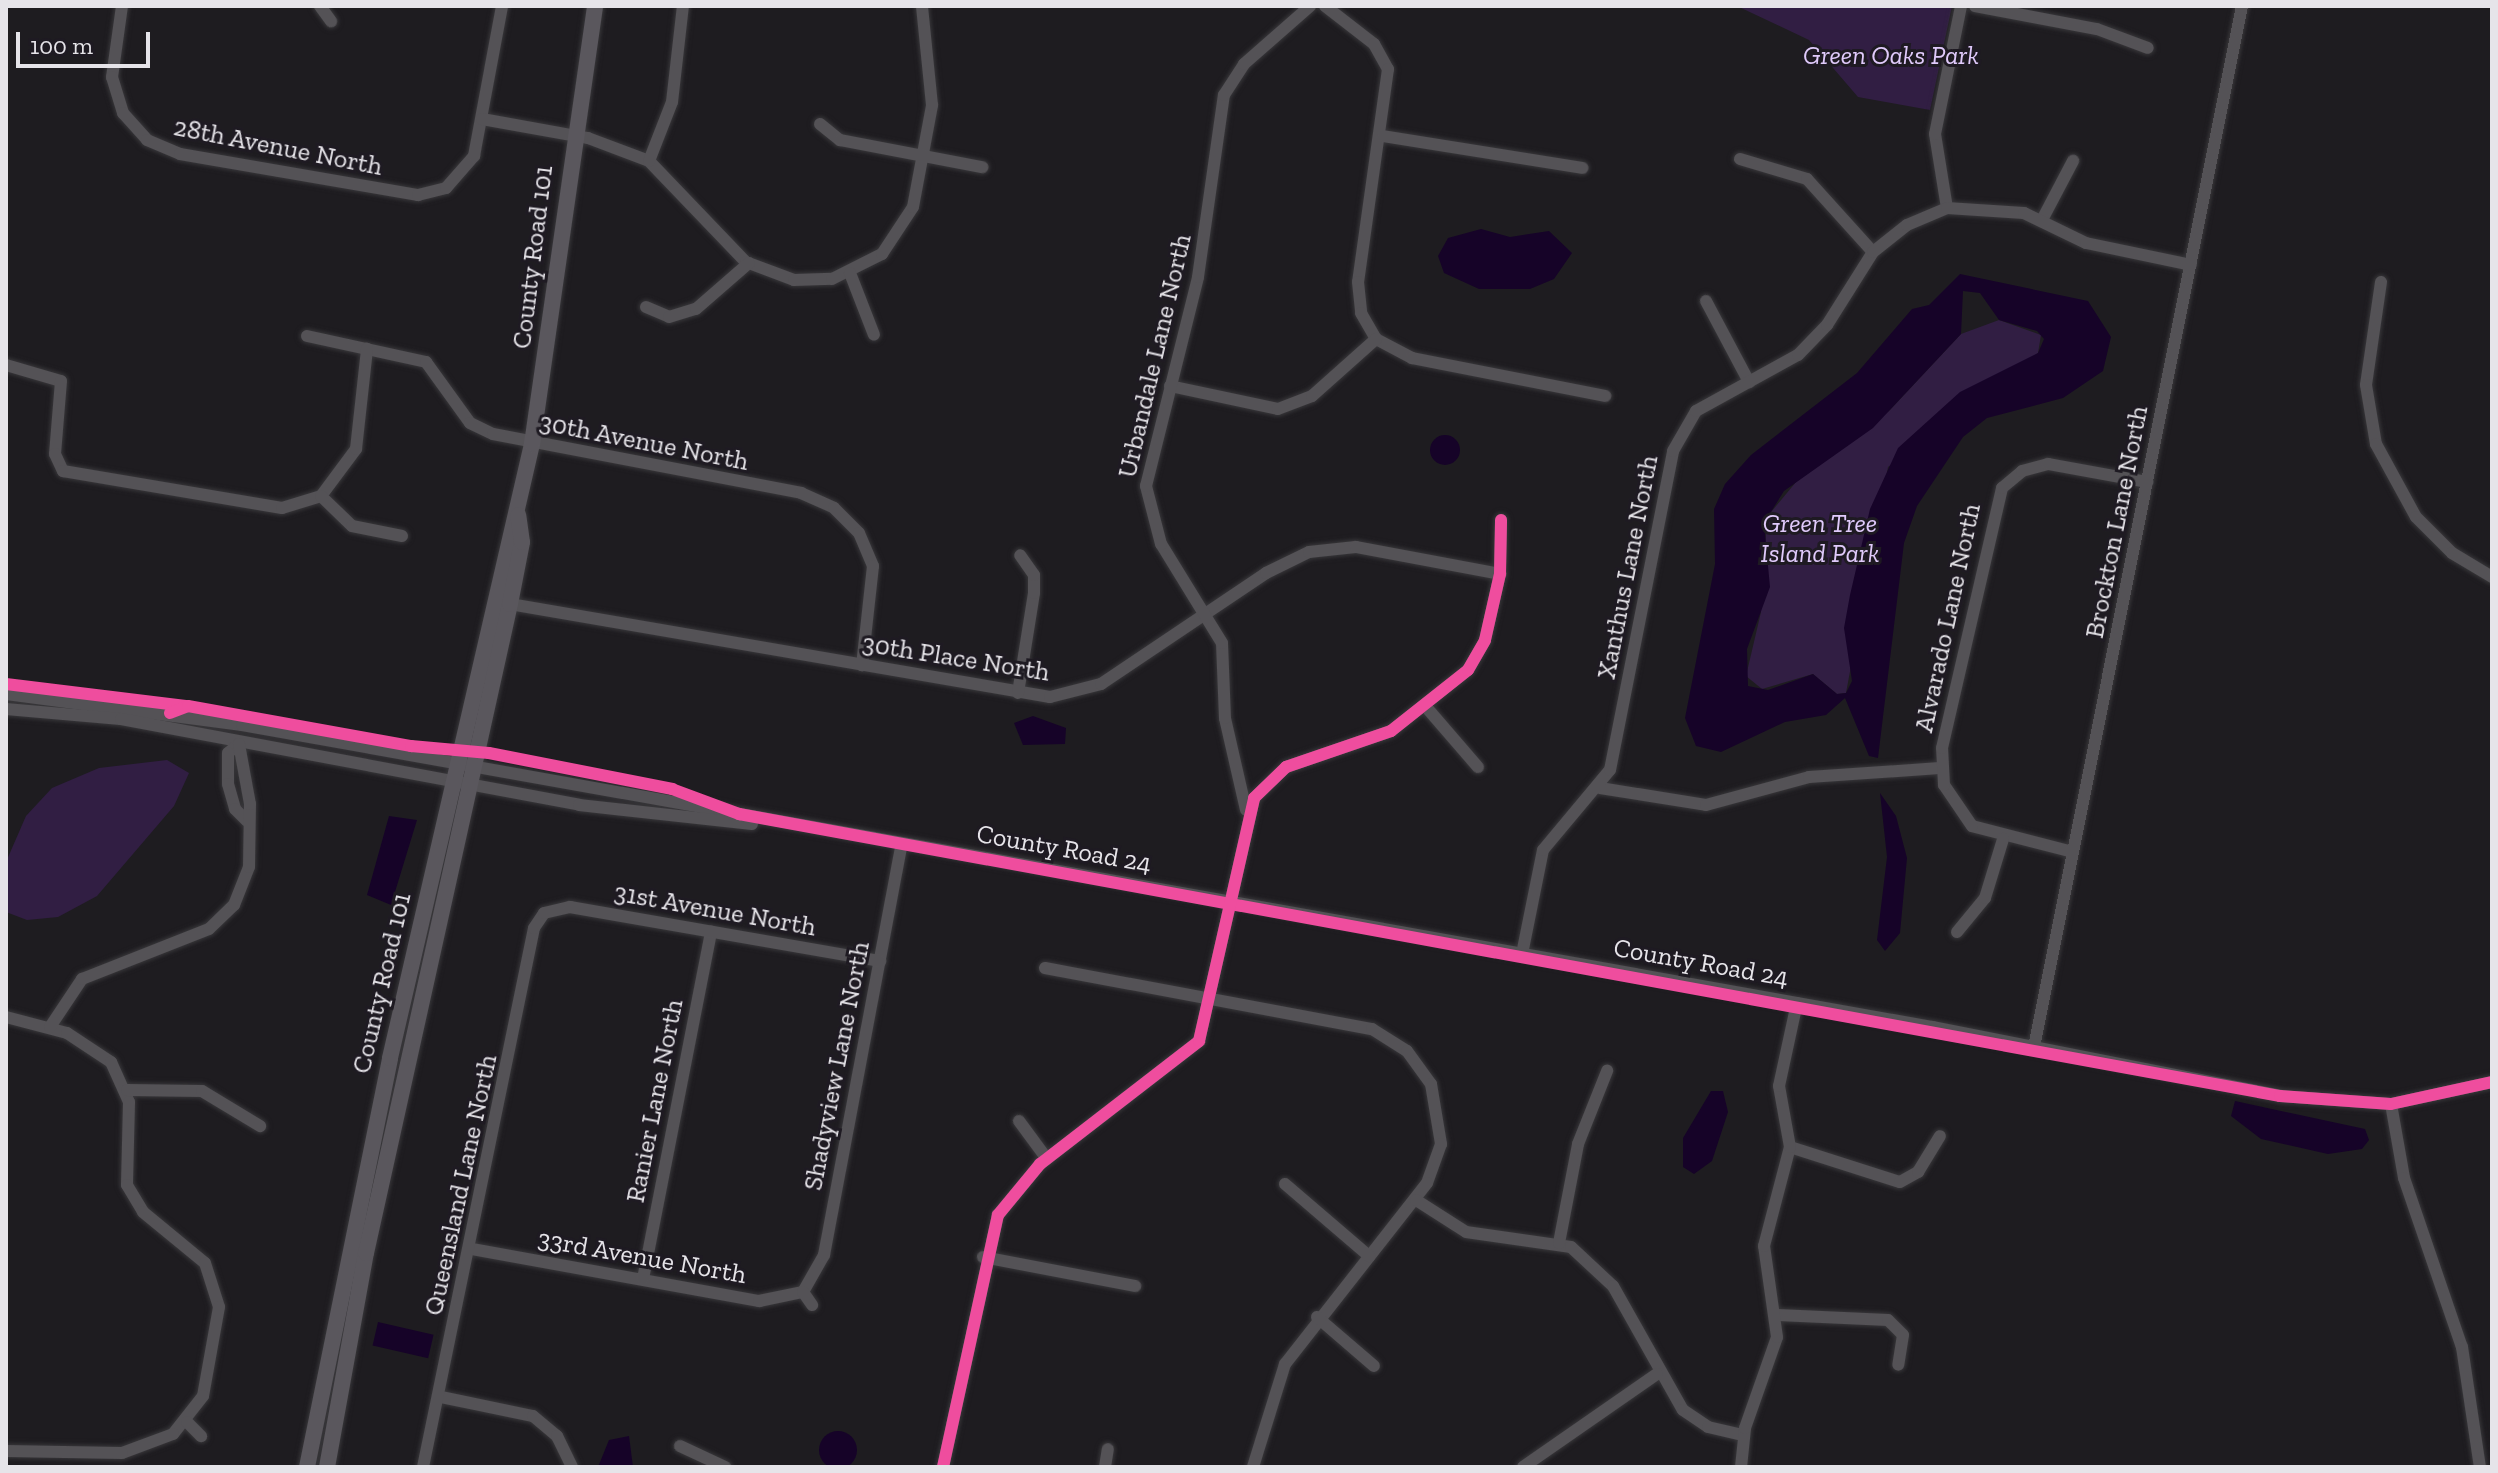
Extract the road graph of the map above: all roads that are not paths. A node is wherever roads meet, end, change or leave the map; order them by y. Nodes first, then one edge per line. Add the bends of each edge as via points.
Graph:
1 (122, 6) edge
2 (320, 6) edge
3 (502, 6) edge
4 (595, 6) edge
5 (683, 6) edge
6 (922, 6) edge
7 (1310, 6) edge
8 (1325, 6) edge
9 (1961, 6) edge
10 (1975, 6) edge
11 (2242, 6) edge
12 (331, 21) dead end
13 (2148, 48) dead end
14 (482, 119) junction
15 (820, 124) dead end
16 (572, 136) junction
17 (1383, 136) junction
18 (924, 156) junction
19 (1740, 159) dead end
20 (649, 161) junction
21 (2073, 161) dead end
22 (982, 167) dead end
23 (1582, 168) dead end
24 (1947, 208) junction
25 (2042, 220) junction
26 (1873, 252) junction
27 (749, 263) junction
28 (2191, 265) junction
29 (850, 273) junction
30 (2381, 282) dead end
31 (1706, 301) dead end
32 (646, 307) dead end
33 (874, 335) dead end
34 (307, 336) dead end
35 (1376, 339) junction
36 (367, 349) junction
37 (6, 365) edge
38 (1749, 382) junction
39 (1170, 386) junction
40 (1605, 396) dead end
41 (532, 444) junction
42 (2147, 482) junction
43 (321, 496) junction
44 (518, 513) junction
45 (1501, 520) dead end
46 (402, 536) dead end
47 (1020, 555) dead end
48 (1500, 574) junction
49 (2492, 577) edge
50 (510, 604) junction
51 (1206, 613) junction
52 (862, 665) junction
53 (1018, 693) junction
54 (6, 694) edge
55 (1427, 708) junction
56 (6, 709) edge
57 (242, 725) junction
58 (239, 744) junction
59 (455, 764) junction
60 (474, 767) junction
61 (1478, 767) dead end
62 (1940, 768) junction
63 (451, 782) junction
64 (470, 785) junction
65 (1600, 788) junction
66 (247, 821) junction
67 (1245, 825) junction
68 (2003, 839) junction
69 (902, 843) junction
70 (2073, 852) junction
71 (1231, 901) junction
72 (544, 913) joint
73 (711, 932) junction
74 (1957, 932) dead end
75 (1522, 954) junction
76 (880, 961) junction
77 (1045, 968) dead end
78 (1214, 998) junction
79 (1797, 1003) junction
80 (6, 1017) edge
81 (50, 1027) junction
82 (2034, 1047) junction
83 (1607, 1071) dead end
84 (2492, 1082) edge
85 (127, 1090) junction
86 (2391, 1104) junction
87 (1019, 1121) dead end
88 (260, 1126) dead end
89 (1940, 1136) dead end
90 (1790, 1147) junction
91 (1047, 1159) junction
92 (1285, 1184) dead end
93 (1416, 1200) junction
94 (1559, 1243) junction
95 (472, 1249) junction
96 (1369, 1256) junction
97 (983, 1257) junction
98 (643, 1279) junction
99 (1135, 1286) dead end
100 (803, 1292) junction
101 (812, 1305) dead end
102 (1778, 1315) junction
103 (1317, 1317) junction
104 (1898, 1365) dead end
105 (1374, 1366) dead end
106 (1657, 1374) junction
107 (441, 1397) junction
108 (187, 1422) junction
109 (1743, 1435) junction
110 (201, 1436) dead end
111 (680, 1446) dead end
112 (1108, 1449) dead end
113 (6, 1451) edge
114 (85, 1453) junction
115 (86, 1467) edge
116 (307, 1467) edge
117 (327, 1467) edge
118 (423, 1467) edge
119 (572, 1467) edge
120 (725, 1467) edge
121 (943, 1467) edge
122 (1105, 1467) edge
123 (1253, 1467) edge
124 (1523, 1467) edge
125 (1741, 1467) edge
126 (2480, 1467) edge

1 - 14 street, 28th Avenue North via 112,77 123,113 147,140 180,154 403,194 432,193 457,179 474,156
2 - 12 street
3 - 14 street, 28th Avenue North
4 - 16 main road, County Road 101
5 - 20 street via 672,102
6 - 18 street via 932,79
7 - 39 street, Urbandale Lane North via 1244,64 1224,95 1202,256
8 - 17 street via 1383,56 1390,84
9 - 24 street via 1935,134
10 - 13 street via 2097,29
11 - 28 street, Brockton Lane North
14 - 16 street
15 - 18 street via 840,140
16 - 20 street
16 - 41 main road, County Road 101
17 - 23 street
17 - 35 street via 1358,282 1361,313
18 - 22 street
18 - 29 street via 906,225 882,254
19 - 26 street via 1807,179
20 - 27 street
21 - 25 street
24 - 25 street via 1998,207
24 - 26 street, Xanthus Lane North via 1907,225
25 - 28 street via 2086,243
26 - 38 street, Xanthus Lane North via 1814,341
27 - 29 street via 794,280
27 - 32 street via 696,309 669,317
28 - 42 street, Brockton Lane North
29 - 33 street
30 - 49 street via 2366,385 2376,444 2416,517 2452,553
31 - 38 street
34 - 36 street, 30th Avenue North
35 - 39 street via 1312,396 1278,409
35 - 40 street via 1412,358
36 - 41 street, 30th Avenue North via 426,362 470,423
36 - 43 street via 360,438
37 - 43 street via 55,375 65,398 55,454 69,473 268,507
38 - 65 street, Xanthus Lane North via 1696,411 1678,436 1613,757
39 - 51 street, Urbandale Lane North via 1149,465 1147,506 1161,544
41 - 44 main road, County Road 101
41 - 52 street, 30th Avenue North via 801,493 834,508 859,533 873,566
42 - 62 street, Alvarado Lane North via 2048,464 2022,471 2002,488
42 - 70 street, Brockton Lane North
43 - 46 street via 352,526
44 - 50 main road, County Road 101 via 522,542
44 - 59 main road, County Road 101 via 506,539
45 - 48 street
47 - 53 street via 1034,575 1034,593
48 - 51 street, 30th Place North via 1333,548 1287,561
48 - 55 street via 1478,655
50 - 52 street, 30th Place North
50 - 60 main road, County Road 101
51 - 53 street, 30th Place North via 1084,692
51 - 67 street, Urbandale Lane North via 1224,652 1225,718 1246,786
52 - 53 street, 30th Place North
54 - 57 street, County Road 24
55 - 61 street
55 - 67 street via 1367,743 1286,767 1262,785
56 - 58 street, County Road 24 via 121,719
57 - 58 street
57 - 59 street, County Road 24
58 - 63 street, County Road 24
58 - 66 street
58 - 66 street via 228,753 228,784 235,809
59 - 60 street, County Road 24
59 - 63 main road, County Road 101
60 - 64 main road, County Road 101
60 - 69 street, County Road 24
62 - 65 street via 1809,777 1706,805
62 - 68 street via 1960,814
63 - 64 street, County Road 24
63 - 116 main road, County Road 101
64 - 69 street, County Road 24
64 - 117 main road, County Road 101
65 - 75 street, Xanthus Lane North via 1543,850
66 - 81 street via 249,867 222,918 98,969 68,993
67 - 71 street
68 - 70 street
68 - 74 street via 1985,898
69 - 71 street, County Road 24
69 - 76 street, Shadyview Lane North
70 - 82 street, Brockton Lane North
71 - 75 street, County Road 24
71 - 78 street
72 - 73 street, 31st Avenue North via 570,907
72 - 95 street, Queensland Lane North via 534,928
73 - 76 street, 31st Avenue North
73 - 98 street, Ranier Lane North
75 - 79 street, County Road 24
76 - 100 street, Shadyview Lane North via 824,1255
77 - 78 street
78 - 91 street via 1189,1054
78 - 93 street via 1372,1029 1411,1056 1431,1084 1441,1123 1436,1164
79 - 82 street, County Road 24
79 - 90 street via 1779,1086
80 - 81 street
81 - 85 street via 100,1052
82 - 86 street, County Road 24 via 2293,1098
83 - 94 street via 1578,1144
84 - 86 street, County Road 24
85 - 88 street via 202,1091
85 - 108 street via 123,1169 133,1199 195,1251 218,1291 203,1396
86 - 126 street via 2404,1178 2462,1347
87 - 91 street
89 - 90 street via 1918,1172 1900,1182
90 - 102 street via 1764,1246
91 - 97 street via 1009,1196
92 - 96 street
93 - 94 street via 1487,1238
93 - 96 street
94 - 106 street via 1613,1286
95 - 98 street, 33rd Avenue North
95 - 107 street, Queensland Lane North
96 - 103 street
97 - 99 street
97 - 121 street
98 - 100 street, 33rd Avenue North via 759,1301
100 - 101 street
102 - 104 street via 1888,1320 1903,1335
102 - 109 street via 1773,1353
103 - 105 street
103 - 123 street via 1273,1390
106 - 109 street via 1695,1419
106 - 124 street
107 - 118 street, Queensland Lane North
107 - 119 street via 533,1416 557,1436
108 - 110 street
108 - 114 street via 150,1447
109 - 125 street
111 - 120 street
112 - 122 street
113 - 114 street
114 - 115 street

